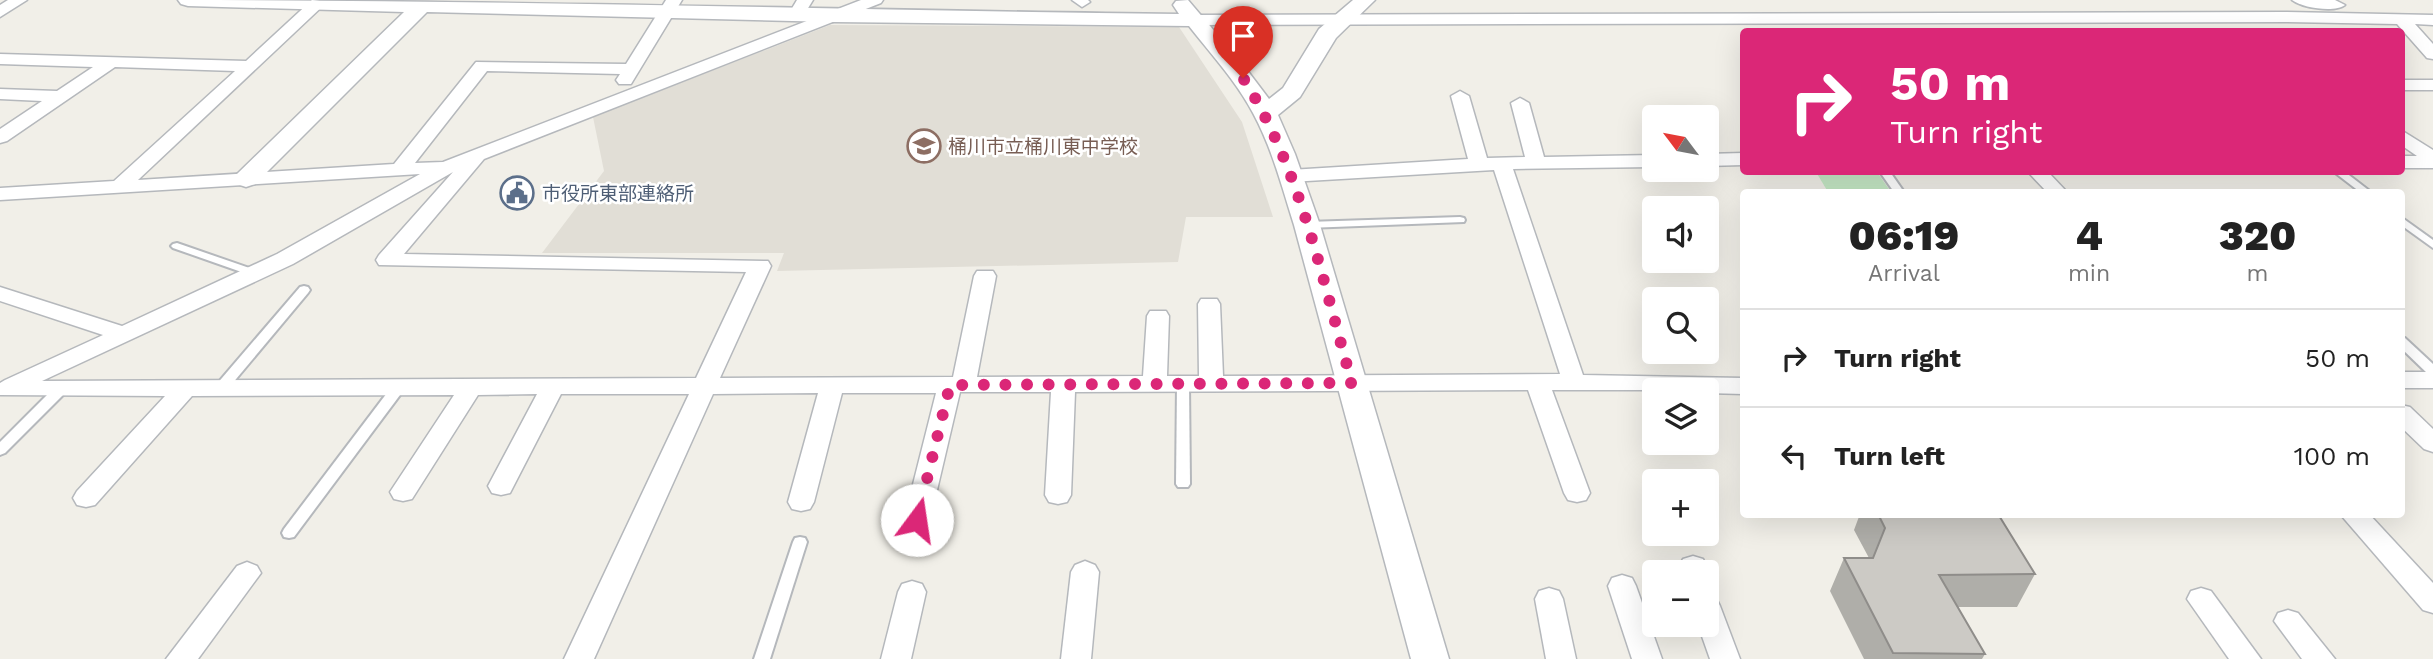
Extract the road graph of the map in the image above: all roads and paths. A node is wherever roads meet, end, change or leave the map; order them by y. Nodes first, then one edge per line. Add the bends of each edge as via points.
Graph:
1 (19, 0) edge
2 (188, 0) edge
3 (875, 0) edge
4 (1179, 0) edge
5 (1366, 0) edge
6 (2212, 0) edge
7 (2300, 0) edge
8 (319, 2) junction
9 (426, 2) edge
10 (1882, 2) edge
11 (670, 6) edge
12 (801, 8) edge
13 (0, 12) edge
14 (834, 16) junction
15 (1896, 17) junction
16 (2236, 17) junction
17 (2401, 19) junction
18 (1194, 20) junction
19 (2430, 20) edge
20 (1339, 21) junction
21 (1906, 28) edge
22 (2251, 28) edge
23 (2433, 54) edge
24 (0, 59) edge
25 (110, 63) junction
26 (250, 65) junction
27 (633, 69) junction
28 (2405, 85) edge
29 (2433, 85) edge
30 (0, 94) edge
31 (60, 96) junction
32 (1460, 96) dead end
33 (610, 103) junction
34 (1520, 103) dead end
35 (1265, 114) junction
36 (2, 134) edge
37 (2405, 139) edge
38 (477, 156) junction
39 (1740, 159) edge
40 (1719, 160) edge
41 (1642, 161) edge
42 (2433, 161) edge
43 (2405, 162) edge
44 (1536, 163) junction
45 (1479, 164) junction
46 (1502, 164) junction
47 (447, 167) junction
48 (399, 171) junction
49 (2041, 175) edge
50 (2343, 175) edge
51 (1290, 176) junction
52 (246, 180) junction
53 (118, 187) junction
54 (2054, 189) edge
55 (2362, 189) edge
56 (0, 194) edge
57 (1460, 220) dead end
58 (2405, 223) edge
59 (1307, 225) junction
60 (2433, 245) edge
61 (177, 246) dead end
62 (254, 273) junction
63 (985, 276) dead end
64 (304, 290) dead end
65 (3, 298) edge
66 (1209, 304) dead end
67 (1158, 316) dead end
68 (124, 334) junction
69 (2405, 345) edge
70 (2433, 371) edge
71 (2405, 380) edge
72 (2433, 380) edge
73 (1537, 382) junction
74 (1574, 382) junction
75 (1211, 383) junction
76 (1352, 383) junction
77 (1063, 384) junction
78 (1155, 384) junction
79 (1183, 384) junction
80 (957, 385) junction
81 (703, 386) junction
82 (832, 386) junction
83 (1740, 386) edge
84 (471, 387) junction
85 (554, 387) junction
86 (186, 388) junction
87 (221, 388) junction
88 (398, 388) junction
89 (61, 389) junction
90 (2, 390) edge
91 (2405, 417) edge
92 (2433, 443) edge
93 (0, 450) edge
94 (1183, 484) dead end
95 (501, 486) dead end
96 (403, 492) dead end
97 (1577, 493) dead end
98 (1058, 495) dead end
99 (86, 498) dead end
100 (801, 502) dead end
101 (2357, 518) edge
102 (917, 520) dead end
103 (289, 533) dead end
104 (800, 542) dead end
105 (1085, 572) dead end
106 (247, 573) dead end
107 (1622, 586) dead end
108 (912, 592) dead end
109 (1549, 599) dead end
110 (2201, 599) dead end
111 (2433, 602) edge
112 (2288, 621) dead end
113 (1717, 637) edge
114 (181, 659) edge
115 (579, 659) edge
116 (762, 659) edge
117 (895, 659) edge
118 (1076, 659) edge
119 (1430, 659) edge
120 (1562, 659) edge
121 (1647, 659) edge
122 (1725, 659) edge
123 (2246, 659) edge
124 (2320, 659) edge

1 - 13 street
2 - 8 street
3 - 14 street
4 - 18 street
5 - 20 street
6 - 16 street
7 - 19 street
8 - 9 street
8 - 26 street
9 - 11 street
9 - 52 street
10 - 15 street
11 - 12 street
11 - 27 street
12 - 14 street
14 - 18 street
14 - 33 street
15 - 16 street
15 - 20 street
15 - 21 street
16 - 17 street
16 - 22 street
17 - 19 street
17 - 23 street
18 - 20 street
18 - 35 street via 1243,78
20 - 35 street via 1292,92
24 - 25 street
25 - 26 street
25 - 31 street
26 - 53 street
27 - 33 street
27 - 48 street via 482,66
28 - 29 street
30 - 31 street
31 - 36 street
32 - 45 street
33 - 38 street
34 - 44 street
35 - 51 street
37 - 42 street
38 - 47 street
38 - 81 street via 387,260 760,266
39 - 40 street
41 - 44 street
42 - 43 street
44 - 46 street
45 - 46 street
45 - 51 street
46 - 74 street
47 - 48 street
47 - 62 street
48 - 52 street
49 - 54 street
50 - 55 lane
51 - 59 street
52 - 53 street
53 - 56 street
57 - 59 lane
58 - 60 lane
59 - 76 street
61 - 62 lane
62 - 68 street
63 - 80 street
64 - 87 lane
65 - 68 street
66 - 75 street
67 - 78 street
68 - 90 street
69 - 70 lane
71 - 72 street
73 - 74 street
73 - 76 street
73 - 97 street
74 - 83 street
75 - 76 street
75 - 79 street
76 - 119 street
77 - 78 street
77 - 80 street
77 - 98 street
78 - 79 street
79 - 94 lane
80 - 82 street
80 - 102 street
81 - 82 street
81 - 85 street
81 - 115 street
82 - 100 street
84 - 85 street
84 - 88 street
84 - 96 street
85 - 95 street
86 - 87 street
86 - 89 street
86 - 99 street
87 - 88 street
88 - 103 lane
89 - 90 street
89 - 93 lane
91 - 92 street
101 - 111 street
104 - 116 lane
105 - 118 street
106 - 114 street
107 - 121 street
108 - 117 street
109 - 120 street
110 - 123 street
112 - 124 street
113 - 122 street

